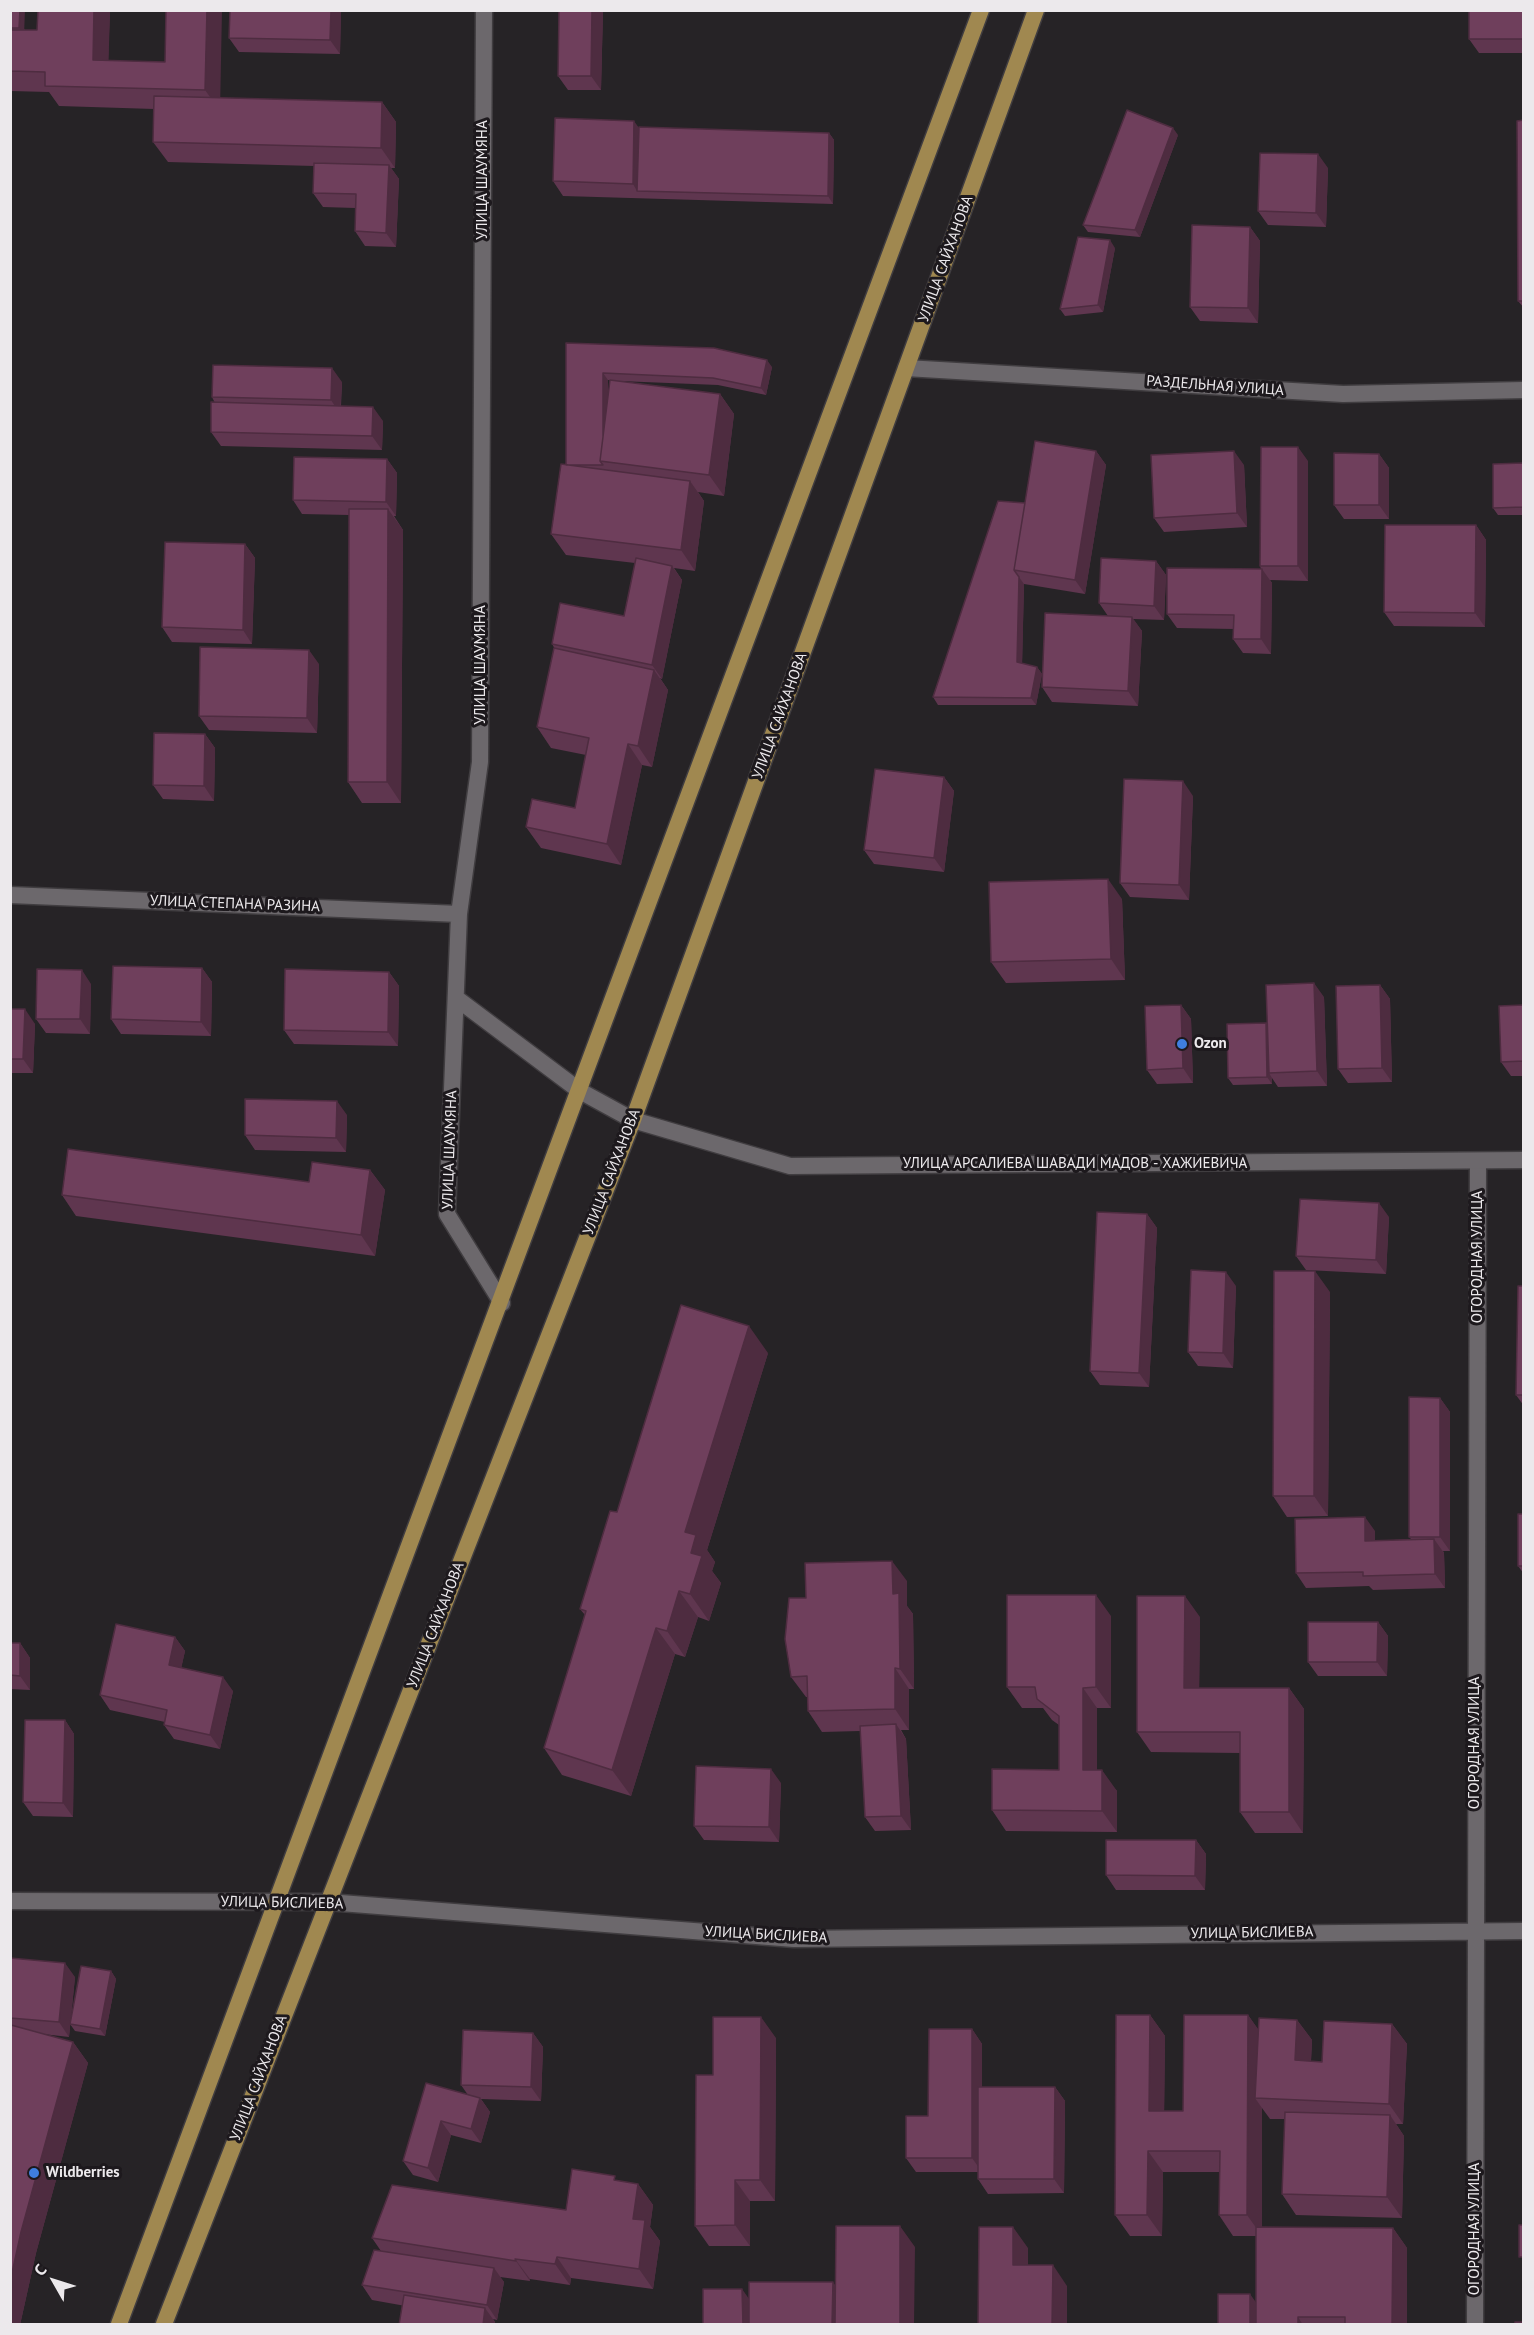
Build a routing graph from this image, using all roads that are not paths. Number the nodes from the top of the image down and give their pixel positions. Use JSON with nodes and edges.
{"nodes":[{"id":1,"x":484,"y":10,"type":"edge"},
{"id":2,"x":981,"y":10,"type":"edge"},
{"id":3,"x":1036,"y":10,"type":"edge"},
{"id":4,"x":906,"y":368,"type":"junction"},
{"id":5,"x":1524,"y":390,"type":"edge"},
{"id":6,"x":10,"y":895,"type":"edge"},
{"id":7,"x":459,"y":914,"type":"junction"},
{"id":8,"x":456,"y":998,"type":"junction"},
{"id":9,"x":580,"y":1091,"type":"junction"},
{"id":10,"x":633,"y":1120,"type":"junction"},
{"id":11,"x":1524,"y":1160,"type":"edge"},
{"id":12,"x":1478,"y":1161,"type":"junction"},
{"id":13,"x":502,"y":1303,"type":"junction"},
{"id":14,"x":10,"y":1901,"type":"edge"},
{"id":15,"x":275,"y":1902,"type":"junction"},
{"id":16,"x":327,"y":1902,"type":"junction"},
{"id":17,"x":1474,"y":1931,"type":"junction"},
{"id":18,"x":1524,"y":1931,"type":"edge"},
{"id":19,"x":119,"y":2325,"type":"edge"},
{"id":20,"x":164,"y":2325,"type":"edge"},
{"id":21,"x":1475,"y":2325,"type":"edge"}],
"edges":[{"from":1,"to":7,"type":"street","name":"УЛИЦА ШАУМЯНА"},
{"from":2,"to":9,"type":"main road"},
{"from":3,"to":4,"type":"main road","name":"УЛИЦА САЙХАНОВА"},
{"from":4,"to":5,"type":"street","name":"РАЗДЕЛЬНАЯ УЛИЦА"},
{"from":4,"to":10,"type":"main road","name":"УЛИЦА САЙХАНОВА"},
{"from":6,"to":7,"type":"street","name":"УЛИЦА СТЕПАНА РАЗИНА"},
{"from":7,"to":8,"type":"street","name":"УЛИЦА ШАУМЯНА"},
{"from":8,"to":9,"type":"street","name":"УЛИЦА АРСАЛИЕВА ШАВАДИ МАДОВ - ХАЖИЕВИЧА"},
{"from":8,"to":13,"type":"street","name":"УЛИЦА ШАУМЯНА"},
{"from":9,"to":10,"type":"street","name":"УЛИЦА АРСАЛИЕВА ШАВАДИ МАДОВ - ХАЖИЕВИЧА"},
{"from":9,"to":13,"type":"main road"},
{"from":10,"to":12,"type":"street","name":"УЛИЦА АРСАЛИЕВА ШАВАДИ МАДОВ - ХАЖИЕВИЧА"},
{"from":10,"to":16,"type":"main road","name":"УЛИЦА САЙХАНОВА"},
{"from":11,"to":12,"type":"street","name":"УЛИЦА АРСАЛИЕВА ШАВАДИ МАДОВ - ХАЖИЕВИЧА"},
{"from":12,"to":17,"type":"street","name":"ОГОРОДНАЯ УЛИЦА"},
{"from":13,"to":15,"type":"main road"},
{"from":14,"to":15,"type":"street","name":"УЛИЦА БИСЛИЕВА"},
{"from":15,"to":16,"type":"street","name":"УЛИЦА БИСЛИЕВА"},
{"from":15,"to":19,"type":"main road"},
{"from":16,"to":17,"type":"street","name":"УЛИЦА БИСЛИЕВА"},
{"from":16,"to":20,"type":"main road","name":"УЛИЦА САЙХАНОВА"},
{"from":17,"to":18,"type":"street","name":"УЛИЦА БИСЛИЕВА"},
{"from":17,"to":21,"type":"street","name":"ОГОРОДНАЯ УЛИЦА"}]}
